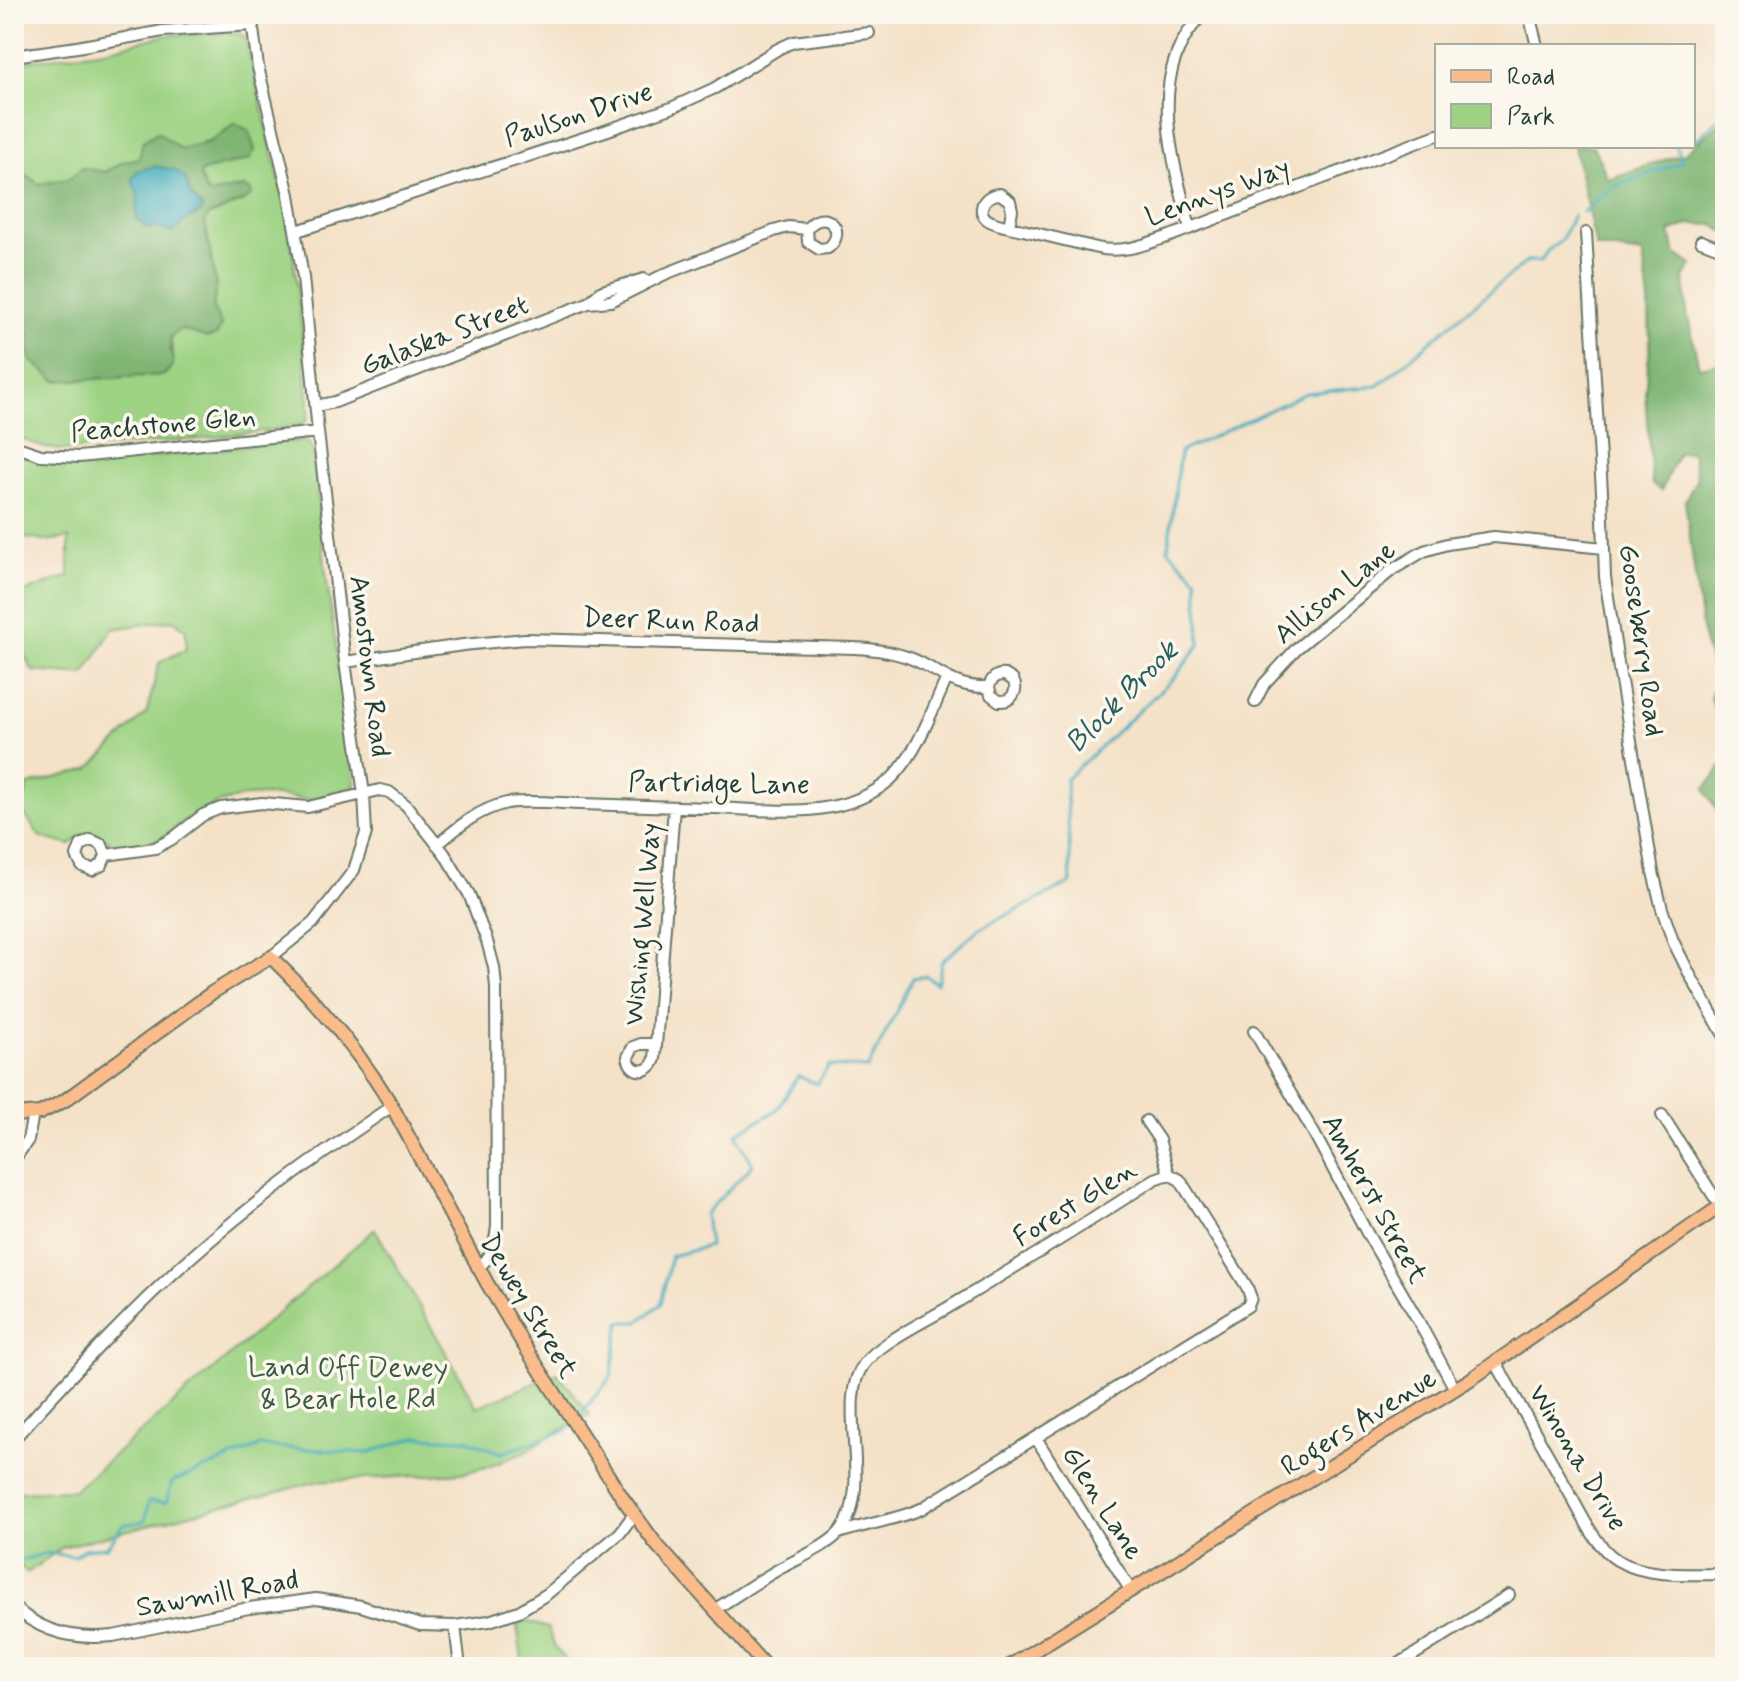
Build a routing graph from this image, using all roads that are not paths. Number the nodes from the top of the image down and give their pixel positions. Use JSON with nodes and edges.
{"nodes":[{"id":1,"x":1203,"y":14,"type":"edge"},
{"id":2,"x":1529,"y":14,"type":"edge"},
{"id":3,"x":251,"y":20,"type":"edge"},
{"id":4,"x":869,"y":33,"type":"dead end"},
{"id":5,"x":1536,"y":44,"type":"edge"},
{"id":6,"x":14,"y":56,"type":"edge"},
{"id":7,"x":1435,"y":136,"type":"edge"},
{"id":8,"x":1009,"y":227,"type":"dead end"},
{"id":9,"x":1190,"y":228,"type":"junction"},
{"id":10,"x":807,"y":229,"type":"dead end"},
{"id":11,"x":297,"y":231,"type":"junction"},
{"id":12,"x":1586,"y":233,"type":"dead end"},
{"id":13,"x":1701,"y":241,"type":"dead end"},
{"id":14,"x":1725,"y":250,"type":"edge"},
{"id":15,"x":316,"y":406,"type":"junction"},
{"id":16,"x":318,"y":432,"type":"junction"},
{"id":17,"x":14,"y":446,"type":"edge"},
{"id":18,"x":1604,"y":548,"type":"junction"},
{"id":19,"x":345,"y":662,"type":"junction"},
{"id":20,"x":947,"y":678,"type":"junction"},
{"id":21,"x":989,"y":687,"type":"dead end"},
{"id":22,"x":1255,"y":702,"type":"dead end"},
{"id":23,"x":364,"y":794,"type":"junction"},
{"id":24,"x":674,"y":807,"type":"junction"},
{"id":25,"x":437,"y":845,"type":"junction"},
{"id":26,"x":106,"y":855,"type":"dead end"},
{"id":27,"x":271,"y":957,"type":"junction"},
{"id":28,"x":1254,"y":1031,"type":"dead end"},
{"id":29,"x":1725,"y":1037,"type":"edge"},
{"id":30,"x":656,"y":1044,"type":"dead end"},
{"id":31,"x":392,"y":1106,"type":"junction"},
{"id":32,"x":33,"y":1114,"type":"junction"},
{"id":33,"x":14,"y":1115,"type":"edge"},
{"id":34,"x":1662,"y":1115,"type":"dead end"},
{"id":35,"x":1146,"y":1121,"type":"dead end"},
{"id":36,"x":14,"y":1160,"type":"edge"},
{"id":37,"x":1169,"y":1174,"type":"junction"},
{"id":38,"x":1723,"y":1204,"type":"edge"},
{"id":39,"x":477,"y":1267,"type":"junction"},
{"id":40,"x":1496,"y":1363,"type":"junction"},
{"id":41,"x":1455,"y":1389,"type":"junction"},
{"id":42,"x":1036,"y":1438,"type":"junction"},
{"id":43,"x":14,"y":1439,"type":"edge"},
{"id":44,"x":634,"y":1514,"type":"junction"},
{"id":45,"x":839,"y":1533,"type":"junction"},
{"id":46,"x":1725,"y":1574,"type":"edge"},
{"id":47,"x":1131,"y":1591,"type":"junction"},
{"id":48,"x":1509,"y":1595,"type":"dead end"},
{"id":49,"x":14,"y":1607,"type":"edge"},
{"id":50,"x":714,"y":1610,"type":"junction"},
{"id":51,"x":455,"y":1626,"type":"junction"},
{"id":52,"x":460,"y":1667,"type":"edge"},
{"id":53,"x":766,"y":1667,"type":"edge"},
{"id":54,"x":1008,"y":1667,"type":"edge"},
{"id":55,"x":1394,"y":1667,"type":"edge"}],
"edges":[{"from":1,"to":9,"type":"street"},
{"from":2,"to":5,"type":"street"},
{"from":3,"to":6,"type":"street"},
{"from":3,"to":11,"type":"street","name":"Amostown Road"},
{"from":4,"to":11,"type":"street","name":"Paulson Drive"},
{"from":7,"to":9,"type":"street","name":"Lennys Way"},
{"from":8,"to":9,"type":"street","name":"Lennys Way"},
{"from":10,"to":15,"type":"street","name":"Galaska Street"},
{"from":11,"to":15,"type":"street","name":"Amostown Road"},
{"from":12,"to":18,"type":"street","name":"Gooseberry Road"},
{"from":13,"to":14,"type":"street"},
{"from":15,"to":16,"type":"street","name":"Amostown Road"},
{"from":16,"to":17,"type":"street","name":"Peachstone Glen"},
{"from":16,"to":19,"type":"street","name":"Amostown Road"},
{"from":18,"to":22,"type":"street","name":"Allison Lane"},
{"from":18,"to":29,"type":"street","name":"Gooseberry Road"},
{"from":19,"to":20,"type":"street","name":"Deer Run Road"},
{"from":19,"to":23,"type":"street","name":"Amostown Road"},
{"from":20,"to":21,"type":"street","name":"Deer Run Road"},
{"from":20,"to":24,"type":"street","name":"Partridge Lane"},
{"from":23,"to":25,"type":"street"},
{"from":23,"to":26,"type":"street"},
{"from":23,"to":27,"type":"street","name":"Amostown Road"},
{"from":24,"to":25,"type":"street","name":"Partridge Lane"},
{"from":24,"to":30,"type":"street","name":"Wishing Well Way"},
{"from":25,"to":39,"type":"street"},
{"from":27,"to":31,"type":"main road","name":"Dewey Street"},
{"from":27,"to":32,"type":"main road","name":"Amostown Road"},
{"from":28,"to":41,"type":"street","name":"Amherst Street"},
{"from":31,"to":39,"type":"main road","name":"Dewey Street"},
{"from":31,"to":43,"type":"street"},
{"from":32,"to":33,"type":"main road"},
{"from":32,"to":36,"type":"street"},
{"from":34,"to":38,"type":"street"},
{"from":35,"to":37,"type":"street"},
{"from":37,"to":42,"type":"street","name":"Forest Glen"},
{"from":37,"to":45,"type":"street","name":"Forest Glen"},
{"from":38,"to":40,"type":"main road","name":"Rogers Avenue"},
{"from":39,"to":44,"type":"main road","name":"Dewey Street"},
{"from":40,"to":41,"type":"main road","name":"Rogers Avenue"},
{"from":40,"to":46,"type":"street","name":"Winona Drive"},
{"from":41,"to":47,"type":"main road","name":"Rogers Avenue"},
{"from":42,"to":45,"type":"street","name":"Forest Glen"},
{"from":42,"to":47,"type":"street","name":"Glen Lane"},
{"from":44,"to":50,"type":"main road","name":"Dewey Street"},
{"from":44,"to":51,"type":"street","name":"Sawmill Road"},
{"from":45,"to":50,"type":"street","name":"Forest Glen"},
{"from":47,"to":54,"type":"main road","name":"Rogers Avenue"},
{"from":48,"to":55,"type":"street"},
{"from":49,"to":51,"type":"street","name":"Sawmill Road"},
{"from":50,"to":53,"type":"main road","name":"Dewey Street"},
{"from":51,"to":52,"type":"street"}]}
